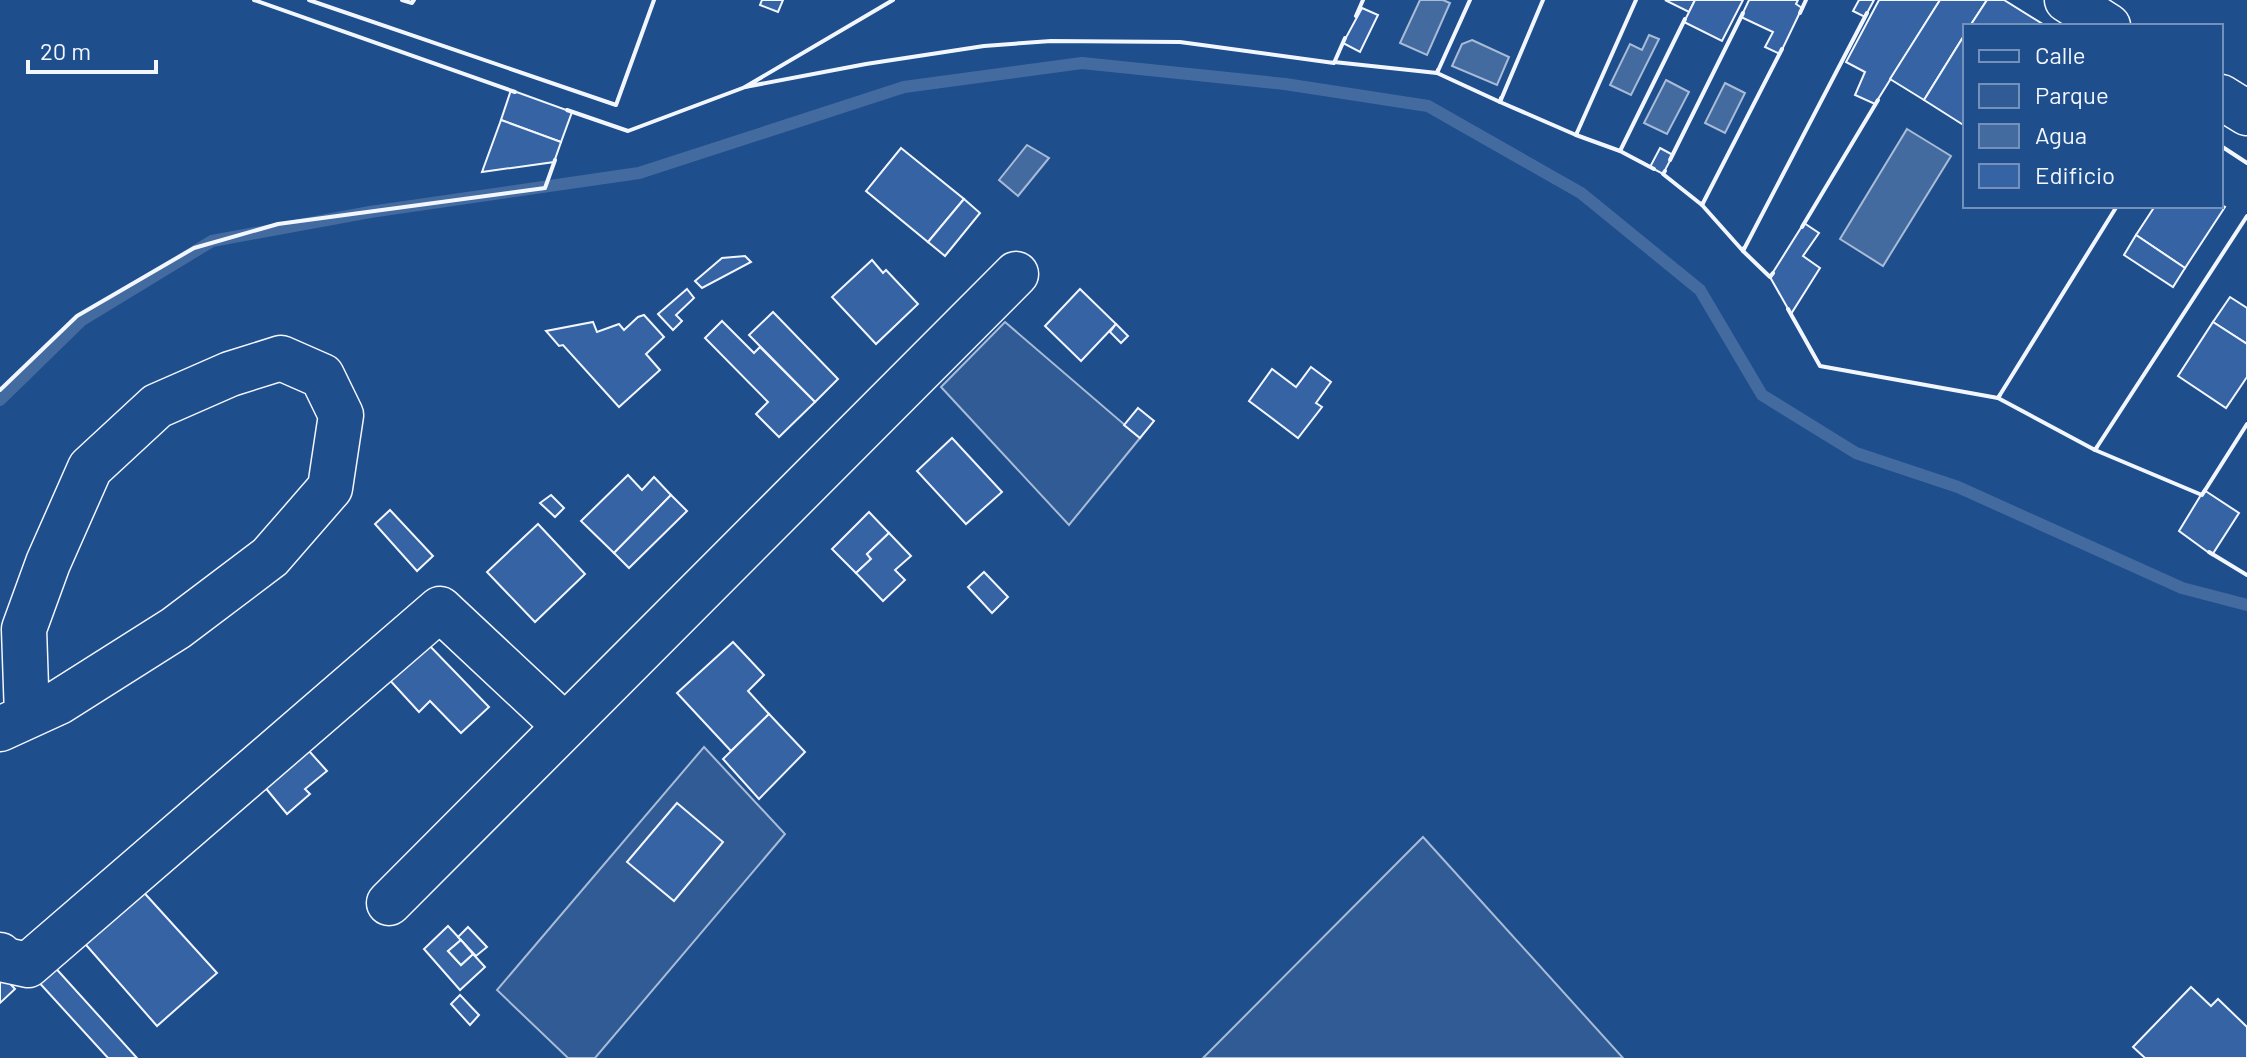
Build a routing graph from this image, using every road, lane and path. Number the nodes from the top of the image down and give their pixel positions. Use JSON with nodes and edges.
{"nodes":[{"id":1,"x":2067,"y":0,"type":"edge"},
{"id":2,"x":2105,"y":24,"type":"edge"},
{"id":3,"x":2223,"y":98,"type":"edge"},
{"id":4,"x":2247,"y":113,"type":"edge"},
{"id":5,"x":1016,"y":274,"type":"dead end"},
{"id":6,"x":14,"y":722,"type":"edge"},
{"id":7,"x":565,"y":726,"type":"junction"},
{"id":8,"x":389,"y":903,"type":"dead end"},
{"id":9,"x":0,"y":955,"type":"edge"}],
"edges":[{"from":1,"to":2,"type":"street"},
{"from":3,"to":4,"type":"street"},
{"from":5,"to":7,"type":"street"},
{"from":6,"to":6,"type":"street"},
{"from":7,"to":8,"type":"street"},
{"from":7,"to":9,"type":"street"}]}
